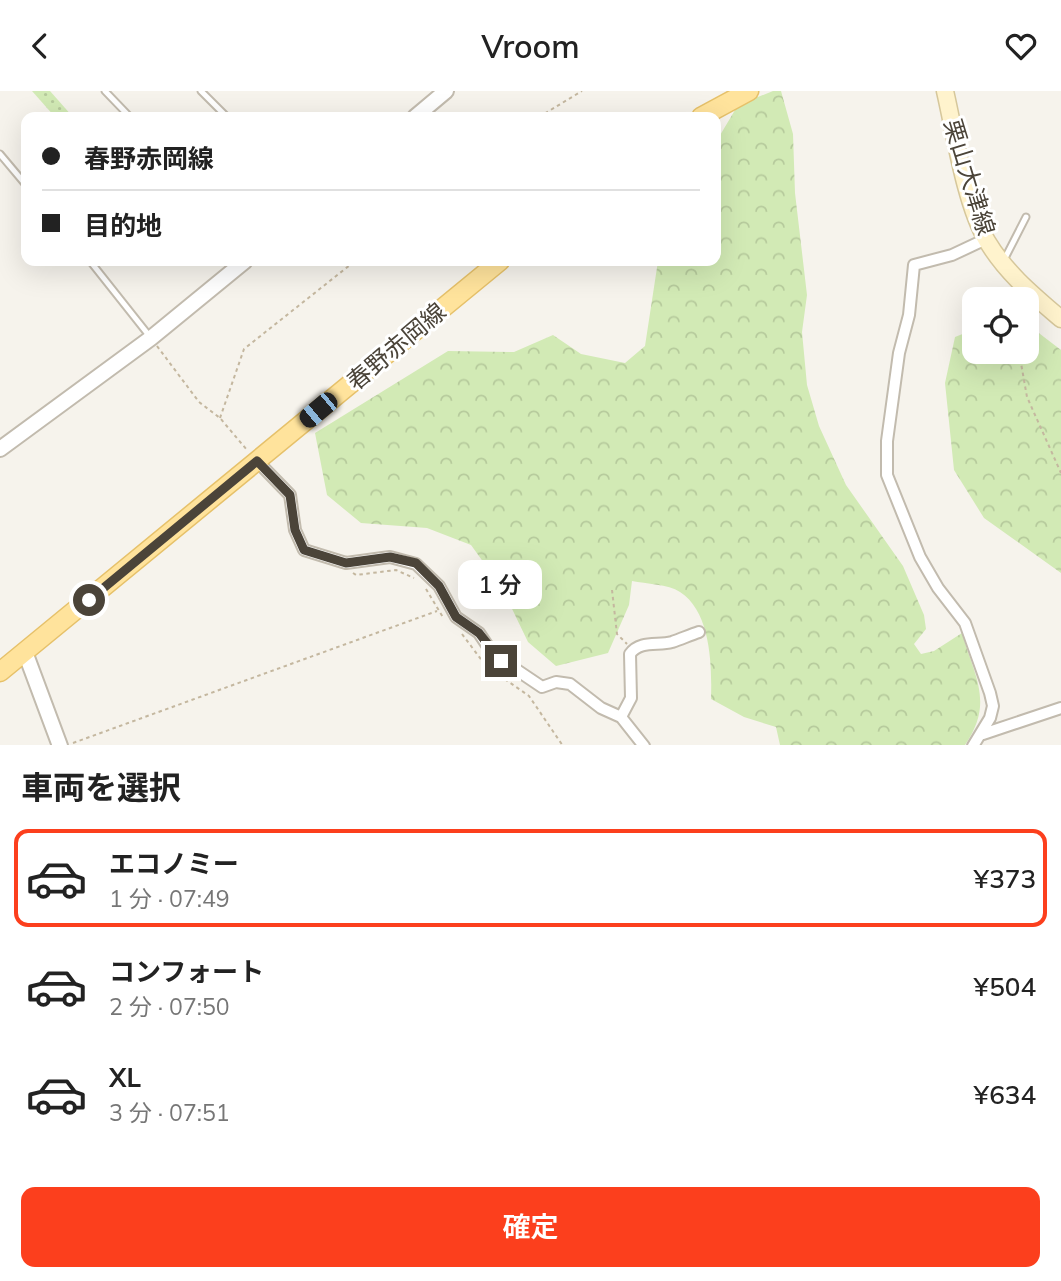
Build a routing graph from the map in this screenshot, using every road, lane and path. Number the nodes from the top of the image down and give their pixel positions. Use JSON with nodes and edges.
{"nodes":[{"id":1,"x":105,"y":91,"type":"edge"},
{"id":2,"x":201,"y":91,"type":"edge"},
{"id":3,"x":446,"y":91,"type":"edge"},
{"id":4,"x":582,"y":91,"type":"edge"},
{"id":5,"x":749,"y":91,"type":"edge"},
{"id":6,"x":945,"y":91,"type":"edge"},
{"id":7,"x":125,"y":112,"type":"edge"},
{"id":8,"x":222,"y":112,"type":"edge"},
{"id":9,"x":421,"y":112,"type":"edge"},
{"id":10,"x":547,"y":112,"type":"edge"},
{"id":11,"x":710,"y":112,"type":"edge"},
{"id":12,"x":0,"y":154,"type":"edge"},
{"id":13,"x":21,"y":179,"type":"edge"},
{"id":14,"x":1026,"y":217,"type":"dead end"},
{"id":15,"x":986,"y":239,"type":"junction"},
{"id":16,"x":1003,"y":263,"type":"junction"},
{"id":17,"x":94,"y":266,"type":"edge"},
{"id":18,"x":239,"y":266,"type":"edge"},
{"id":19,"x":349,"y":266,"type":"edge"},
{"id":20,"x":494,"y":266,"type":"edge"},
{"id":21,"x":1061,"y":319,"type":"edge"},
{"id":22,"x":151,"y":338,"type":"junction"},
{"id":23,"x":1021,"y":364,"type":"edge"},
{"id":24,"x":220,"y":418,"type":"junction"},
{"id":25,"x":0,"y":449,"type":"edge"},
{"id":26,"x":257,"y":461,"type":"junction"},
{"id":27,"x":1061,"y":473,"type":"edge"},
{"id":28,"x":346,"y":563,"type":"junction"},
{"id":29,"x":612,"y":590,"type":"dead end"},
{"id":30,"x":437,"y":611,"type":"junction"},
{"id":31,"x":449,"y":624,"type":"dead end"},
{"id":32,"x":458,"y":631,"type":"dead end"},
{"id":33,"x":699,"y":632,"type":"dead end"},
{"id":34,"x":633,"y":649,"type":"junction"},
{"id":35,"x":25,"y":652,"type":"junction"},
{"id":36,"x":0,"y":672,"type":"edge"},
{"id":37,"x":1061,"y":708,"type":"edge"},
{"id":38,"x":621,"y":717,"type":"junction"},
{"id":39,"x":983,"y":734,"type":"junction"},
{"id":40,"x":62,"y":745,"type":"edge"},
{"id":41,"x":563,"y":745,"type":"edge"},
{"id":42,"x":644,"y":745,"type":"edge"},
{"id":43,"x":974,"y":745,"type":"edge"}],
"edges":[{"from":1,"to":7,"type":"lane"},
{"from":2,"to":8,"type":"lane"},
{"from":3,"to":9,"type":"street"},
{"from":4,"to":10,"type":"path"},
{"from":5,"to":11,"type":"main road"},
{"from":6,"to":15,"type":"main road","name":"栗山大津線"},
{"from":12,"to":13,"type":"lane"},
{"from":14,"to":16,"type":"lane"},
{"from":15,"to":16,"type":"main road","name":"栗山大津線"},
{"from":15,"to":39,"type":"street"},
{"from":16,"to":21,"type":"main road","name":"栗山大津線"},
{"from":17,"to":22,"type":"lane"},
{"from":18,"to":22,"type":"street"},
{"from":19,"to":24,"type":"path"},
{"from":20,"to":26,"type":"main road","name":"春野赤岡線"},
{"from":22,"to":24,"type":"path"},
{"from":22,"to":25,"type":"street"},
{"from":23,"to":27,"type":"path"},
{"from":24,"to":26,"type":"path"},
{"from":26,"to":28,"type":"street"},
{"from":26,"to":35,"type":"main road","name":"春野赤岡線"},
{"from":28,"to":30,"type":"path"},
{"from":28,"to":38,"type":"street"},
{"from":29,"to":34,"type":"path"},
{"from":30,"to":31,"type":"path"},
{"from":30,"to":40,"type":"path"},
{"from":32,"to":41,"type":"path"},
{"from":33,"to":34,"type":"street"},
{"from":34,"to":38,"type":"street"},
{"from":35,"to":36,"type":"main road","name":"春野赤岡線"},
{"from":35,"to":40,"type":"street"},
{"from":37,"to":39,"type":"street"},
{"from":38,"to":42,"type":"street"},
{"from":39,"to":43,"type":"street"}]}
